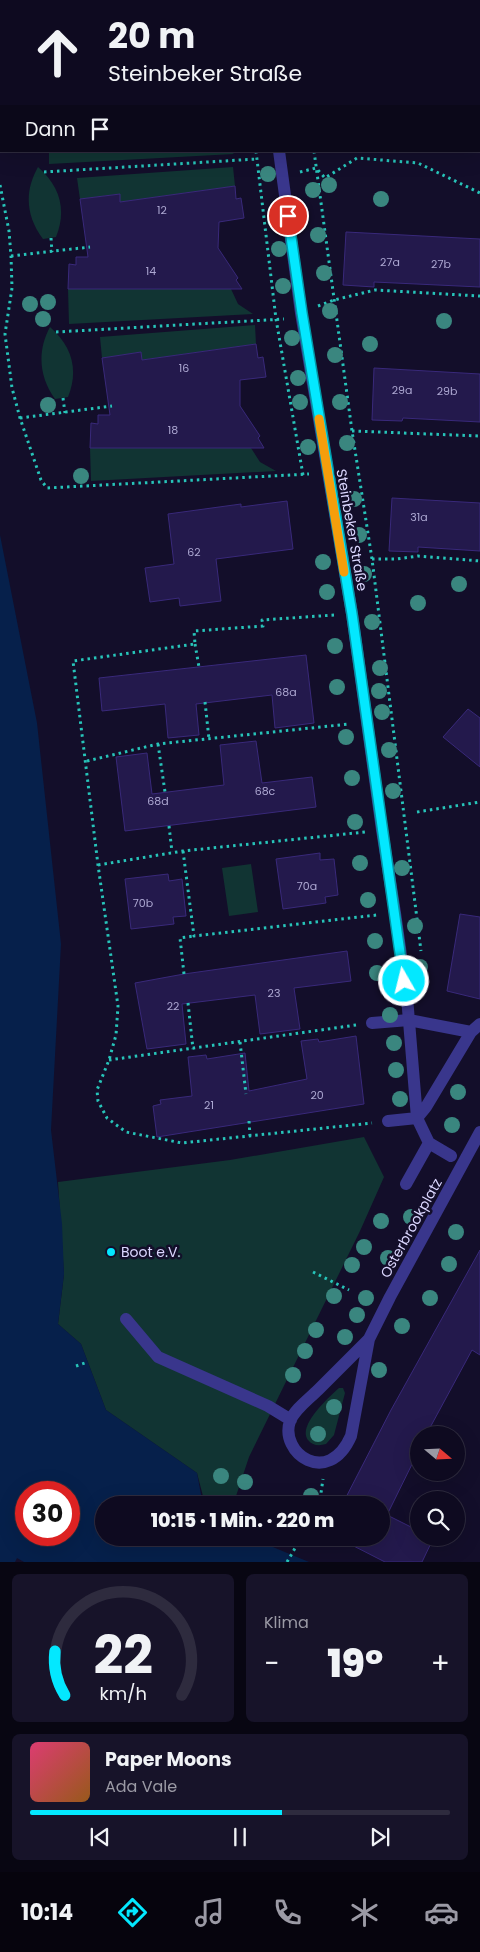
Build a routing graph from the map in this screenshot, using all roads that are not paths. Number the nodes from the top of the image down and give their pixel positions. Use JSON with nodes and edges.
{"nodes":[{"id":1,"x":280,"y":153,"type":"edge"},
{"id":2,"x":409,"y":1020,"type":"junction"},
{"id":3,"x":372,"y":1023,"type":"road end"},
{"id":4,"x":476,"y":1028,"type":"edge"},
{"id":5,"x":417,"y":1118,"type":"junction"},
{"id":6,"x":388,"y":1121,"type":"road end"},
{"id":7,"x":480,"y":1132,"type":"edge"},
{"id":8,"x":428,"y":1143,"type":"junction"},
{"id":9,"x":451,"y":1156,"type":"dead end"},
{"id":10,"x":406,"y":1184,"type":"dead end"},
{"id":11,"x":126,"y":1319,"type":"dead end"},
{"id":12,"x":370,"y":1339,"type":"junction"},
{"id":13,"x":290,"y":1420,"type":"junction"}],
"edges":[{"from":1,"to":2,"type":"street","name":"Steinbeker Straße"},
{"from":2,"to":3,"type":"street"},
{"from":2,"to":4,"type":"street"},
{"from":2,"to":5,"type":"street"},
{"from":4,"to":5,"type":"street"},
{"from":5,"to":6,"type":"street"},
{"from":5,"to":8,"type":"street"},
{"from":7,"to":12,"type":"street","name":"Osterbrookplatz"},
{"from":8,"to":9,"type":"street"},
{"from":8,"to":10,"type":"street"},
{"from":11,"to":13,"type":"street"},
{"from":12,"to":13,"type":"street","name":"Osterbrookplatz"},
{"from":12,"to":13,"type":"street","name":"Osterbrookplatz"}]}
